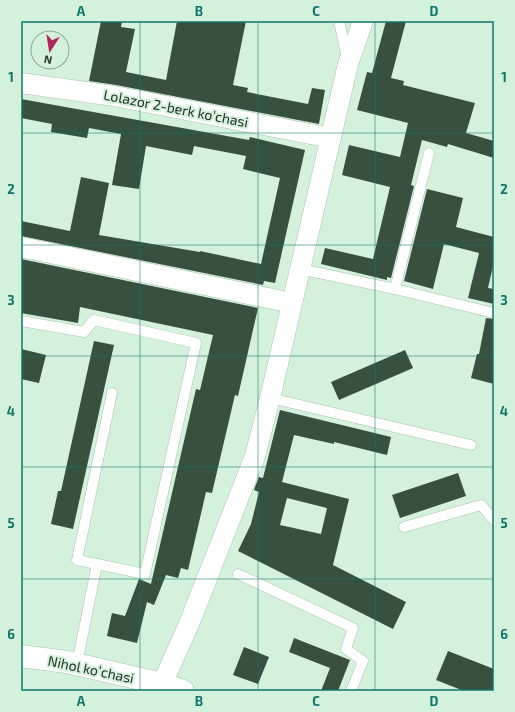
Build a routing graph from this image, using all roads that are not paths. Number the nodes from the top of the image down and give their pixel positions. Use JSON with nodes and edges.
{"nodes":[{"id":1,"x":339,"y":21,"type":"edge"},
{"id":2,"x":362,"y":21,"type":"edge"},
{"id":3,"x":348,"y":64,"type":"junction"},
{"id":4,"x":21,"y":83,"type":"edge"},
{"id":5,"x":331,"y":138,"type":"junction"},
{"id":6,"x":429,"y":153,"type":"dead end"},
{"id":7,"x":21,"y":247,"type":"edge"},
{"id":8,"x":300,"y":269,"type":"junction"},
{"id":9,"x":395,"y":289,"type":"junction"},
{"id":10,"x":292,"y":303,"type":"junction"},
{"id":11,"x":494,"y":313,"type":"edge"},
{"id":12,"x":21,"y":321,"type":"edge"},
{"id":13,"x":112,"y":393,"type":"dead end"},
{"id":14,"x":270,"y":398,"type":"junction"},
{"id":15,"x":471,"y":445,"type":"dead end"},
{"id":16,"x":494,"y":520,"type":"edge"},
{"id":17,"x":404,"y":527,"type":"dead end"},
{"id":18,"x":96,"y":564,"type":"junction"},
{"id":19,"x":238,"y":574,"type":"dead end"},
{"id":20,"x":21,"y":656,"type":"edge"},
{"id":21,"x":77,"y":664,"type":"junction"},
{"id":22,"x":162,"y":684,"type":"junction"},
{"id":23,"x":183,"y":691,"type":"edge"},
{"id":24,"x":351,"y":691,"type":"edge"}],
"edges":[{"from":1,"to":3,"type":"lane"},
{"from":2,"to":3,"type":"street"},
{"from":3,"to":5,"type":"street"},
{"from":4,"to":5,"type":"street","name":"Lolazor 2-berk koʼchasi"},
{"from":5,"to":8,"type":"street"},
{"from":6,"to":9,"type":"lane"},
{"from":7,"to":10,"type":"street"},
{"from":8,"to":9,"type":"lane"},
{"from":8,"to":10,"type":"street"},
{"from":9,"to":11,"type":"lane"},
{"from":10,"to":14,"type":"street"},
{"from":12,"to":18,"type":"lane"},
{"from":13,"to":18,"type":"lane"},
{"from":14,"to":15,"type":"lane"},
{"from":14,"to":22,"type":"street"},
{"from":16,"to":17,"type":"lane"},
{"from":18,"to":21,"type":"lane"},
{"from":19,"to":24,"type":"lane"},
{"from":20,"to":21,"type":"main road","name":"Nihol koʻchasi"},
{"from":21,"to":22,"type":"main road","name":"Nihol koʻchasi"},
{"from":22,"to":23,"type":"main road","name":"Nihol koʻchasi"}]}
